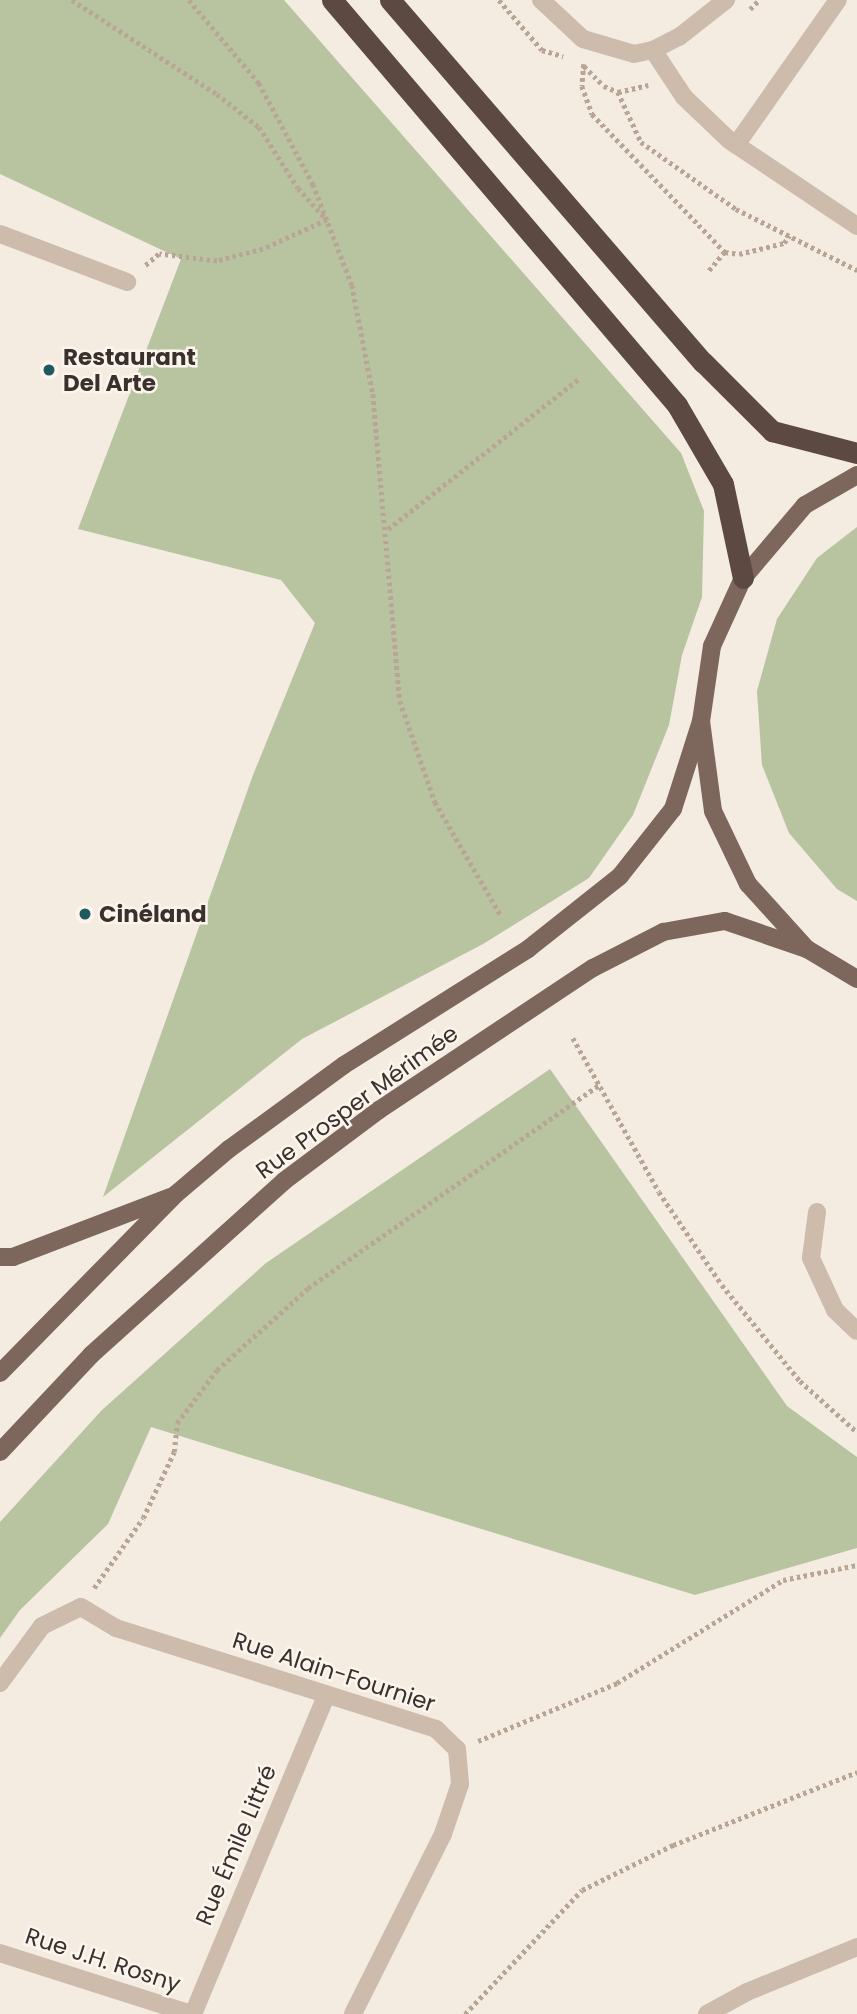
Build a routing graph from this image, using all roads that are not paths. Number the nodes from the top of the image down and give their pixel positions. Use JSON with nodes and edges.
{"nodes":[{"id":1,"x":332,"y":0,"type":"edge"},
{"id":2,"x":390,"y":0,"type":"edge"},
{"id":3,"x":541,"y":0,"type":"edge"},
{"id":4,"x":726,"y":0,"type":"edge"},
{"id":5,"x":838,"y":0,"type":"edge"},
{"id":6,"x":653,"y":50,"type":"junction"},
{"id":7,"x":736,"y":145,"type":"junction"},
{"id":8,"x":857,"y":226,"type":"edge"},
{"id":9,"x":0,"y":234,"type":"edge"},
{"id":10,"x":127,"y":282,"type":"road end"},
{"id":11,"x":857,"y":453,"type":"edge"},
{"id":12,"x":857,"y":475,"type":"edge"},
{"id":13,"x":743,"y":578,"type":"junction"},
{"id":14,"x":701,"y":721,"type":"junction"},
{"id":15,"x":807,"y":948,"type":"junction"},
{"id":16,"x":857,"y":979,"type":"edge"},
{"id":17,"x":176,"y":1194,"type":"junction"},
{"id":18,"x":817,"y":1212,"type":"dead end"},
{"id":19,"x":0,"y":1257,"type":"edge"},
{"id":20,"x":857,"y":1331,"type":"edge"},
{"id":21,"x":0,"y":1373,"type":"edge"},
{"id":22,"x":0,"y":1452,"type":"edge"},
{"id":23,"x":0,"y":1683,"type":"edge"},
{"id":24,"x":326,"y":1696,"type":"junction"},
{"id":25,"x":857,"y":1947,"type":"edge"},
{"id":26,"x":0,"y":1953,"type":"edge"},
{"id":27,"x":192,"y":2014,"type":"edge"},
{"id":28,"x":353,"y":2014,"type":"edge"},
{"id":29,"x":707,"y":2014,"type":"edge"}],
"edges":[{"from":1,"to":13,"type":"highway"},
{"from":2,"to":11,"type":"highway"},
{"from":3,"to":6,"type":"street"},
{"from":4,"to":6,"type":"street"},
{"from":5,"to":7,"type":"street"},
{"from":6,"to":7,"type":"street"},
{"from":7,"to":8,"type":"street"},
{"from":9,"to":10,"type":"street"},
{"from":12,"to":13,"type":"main road"},
{"from":13,"to":14,"type":"main road"},
{"from":14,"to":15,"type":"main road"},
{"from":14,"to":17,"type":"main road","name":"Rue Prosper Mérimée"},
{"from":15,"to":16,"type":"main road"},
{"from":15,"to":22,"type":"main road","name":"Rue Prosper Mérimée"},
{"from":17,"to":19,"type":"main road"},
{"from":17,"to":21,"type":"main road","name":"Rue Prosper Mérimée"},
{"from":18,"to":20,"type":"street"},
{"from":23,"to":24,"type":"street","name":"Rue Alain-Fournier"},
{"from":24,"to":27,"type":"street","name":"Rue Émile Littré"},
{"from":24,"to":28,"type":"street","name":"Rue Alain-Fournier"},
{"from":25,"to":29,"type":"street"},
{"from":26,"to":27,"type":"street","name":"Rue J.H. Rosny"}]}
